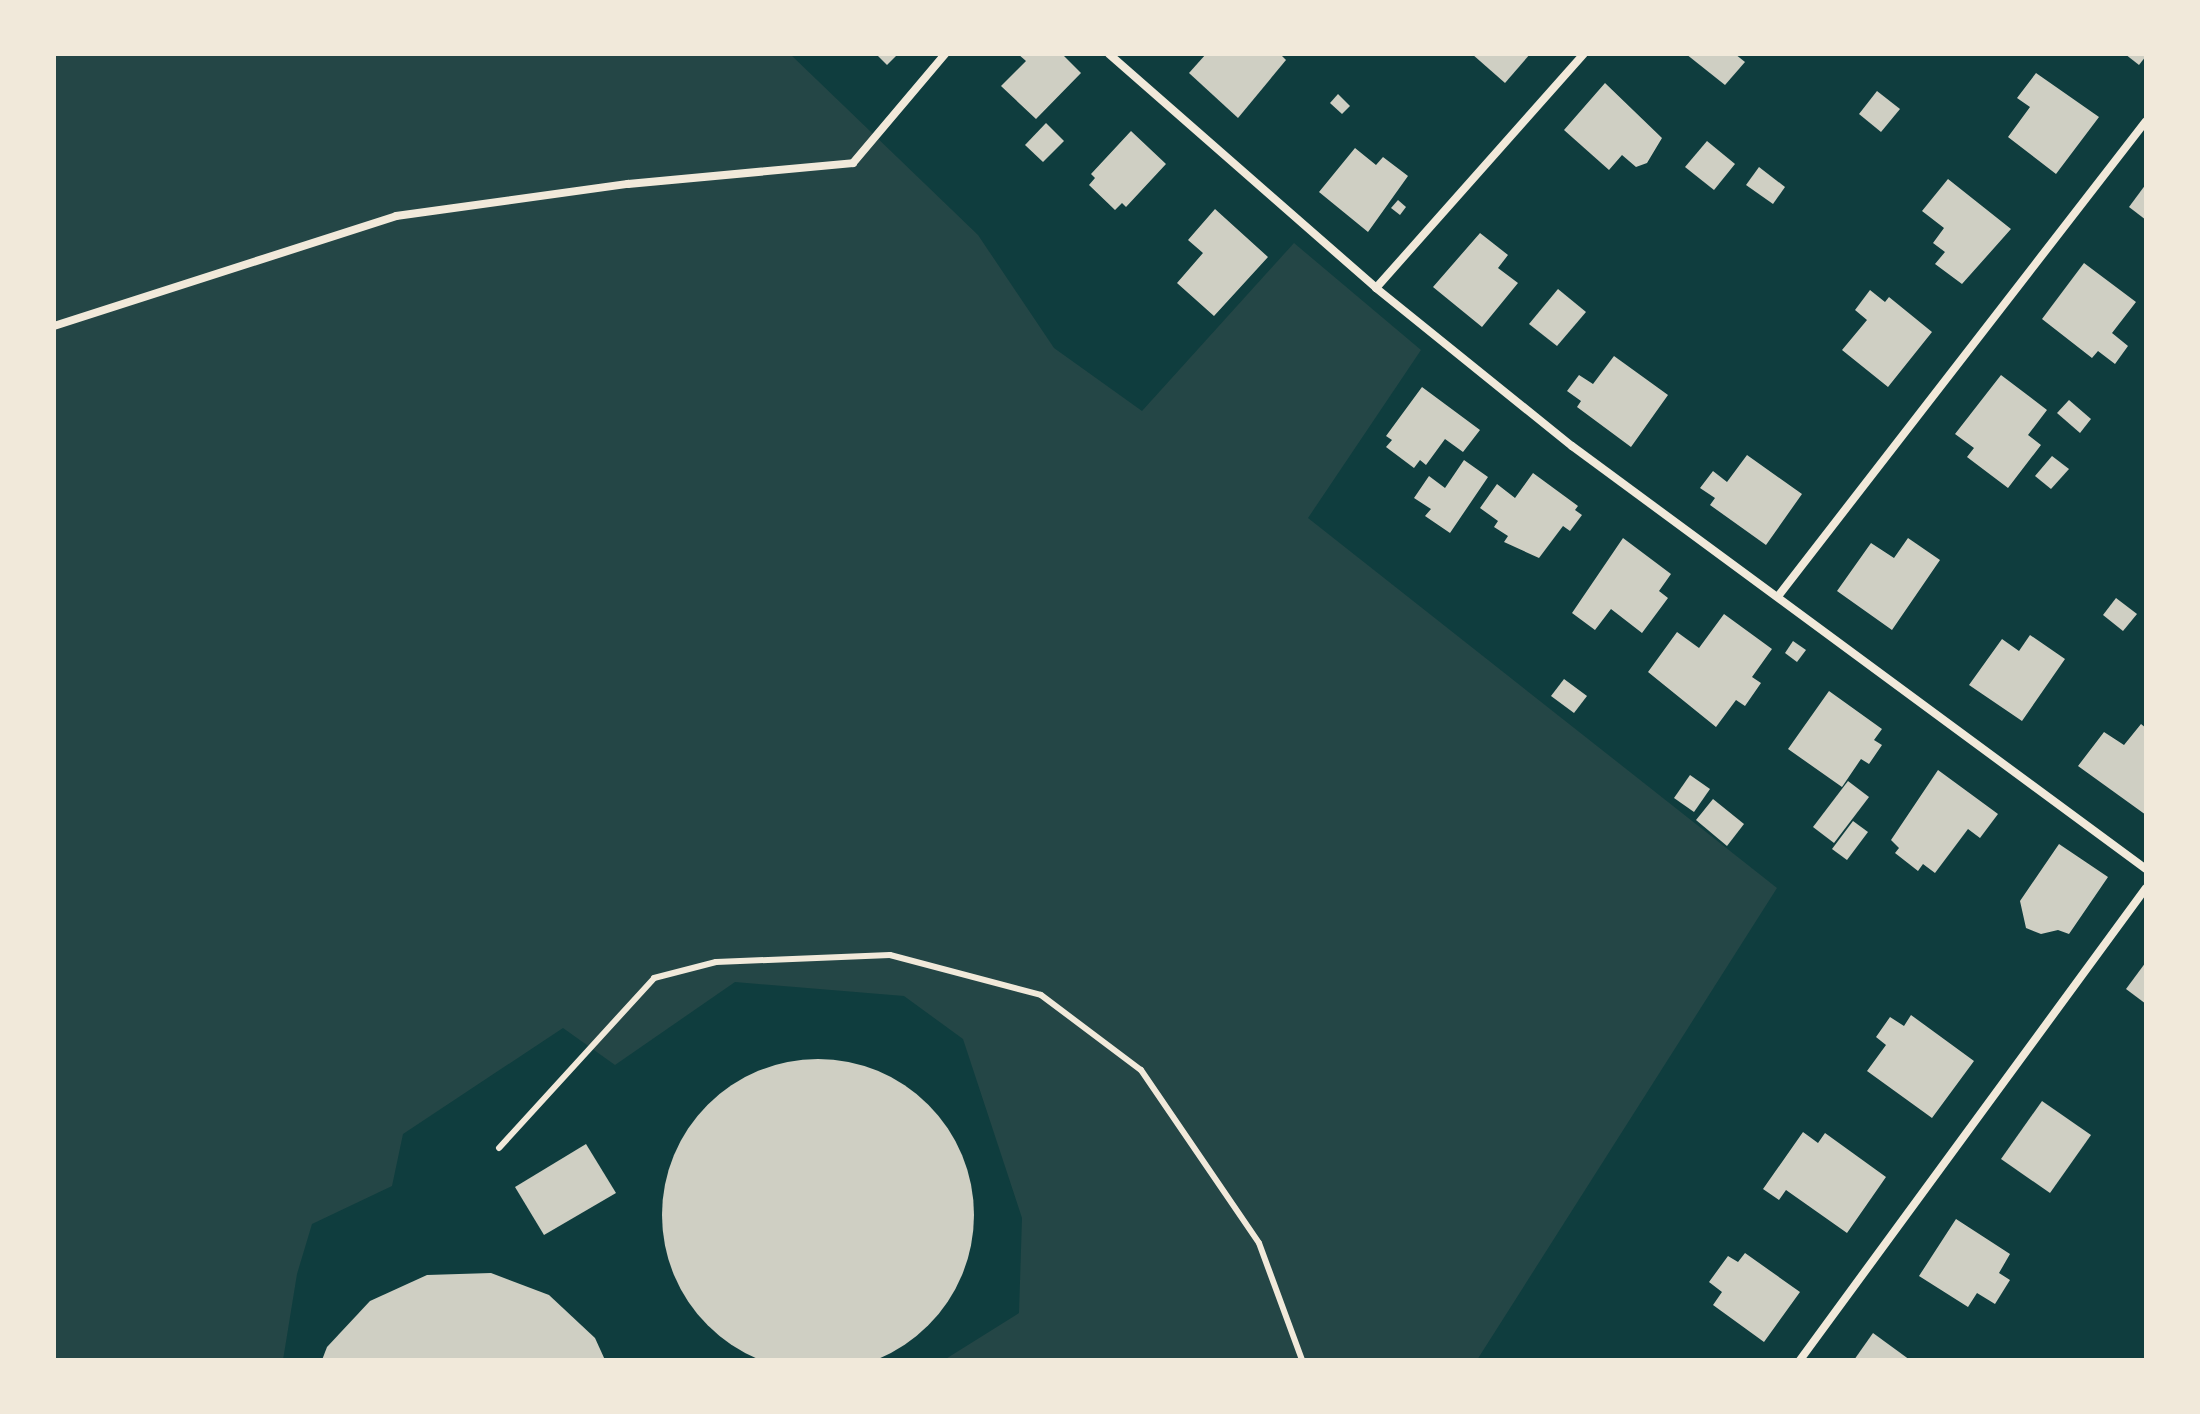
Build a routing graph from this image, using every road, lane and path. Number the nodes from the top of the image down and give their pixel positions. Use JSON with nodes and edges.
{"nodes":[{"id":1,"x":945,"y":54,"type":"edge"},
{"id":2,"x":1109,"y":54,"type":"edge"},
{"id":3,"x":1584,"y":54,"type":"edge"},
{"id":4,"x":2146,"y":121,"type":"edge"},
{"id":5,"x":1376,"y":288,"type":"junction"},
{"id":6,"x":54,"y":326,"type":"edge"},
{"id":7,"x":1779,"y":595,"type":"junction"},
{"id":8,"x":2146,"y":869,"type":"edge"},
{"id":9,"x":2146,"y":888,"type":"edge"},
{"id":10,"x":499,"y":1148,"type":"dead end"},
{"id":11,"x":1302,"y":1360,"type":"edge"},
{"id":12,"x":1800,"y":1360,"type":"edge"}],
"edges":[{"from":1,"to":6,"type":"street"},
{"from":2,"to":5,"type":"street"},
{"from":3,"to":5,"type":"street"},
{"from":4,"to":7,"type":"street"},
{"from":5,"to":7,"type":"street"},
{"from":7,"to":8,"type":"street"},
{"from":9,"to":12,"type":"street"},
{"from":10,"to":11,"type":"lane"}]}
